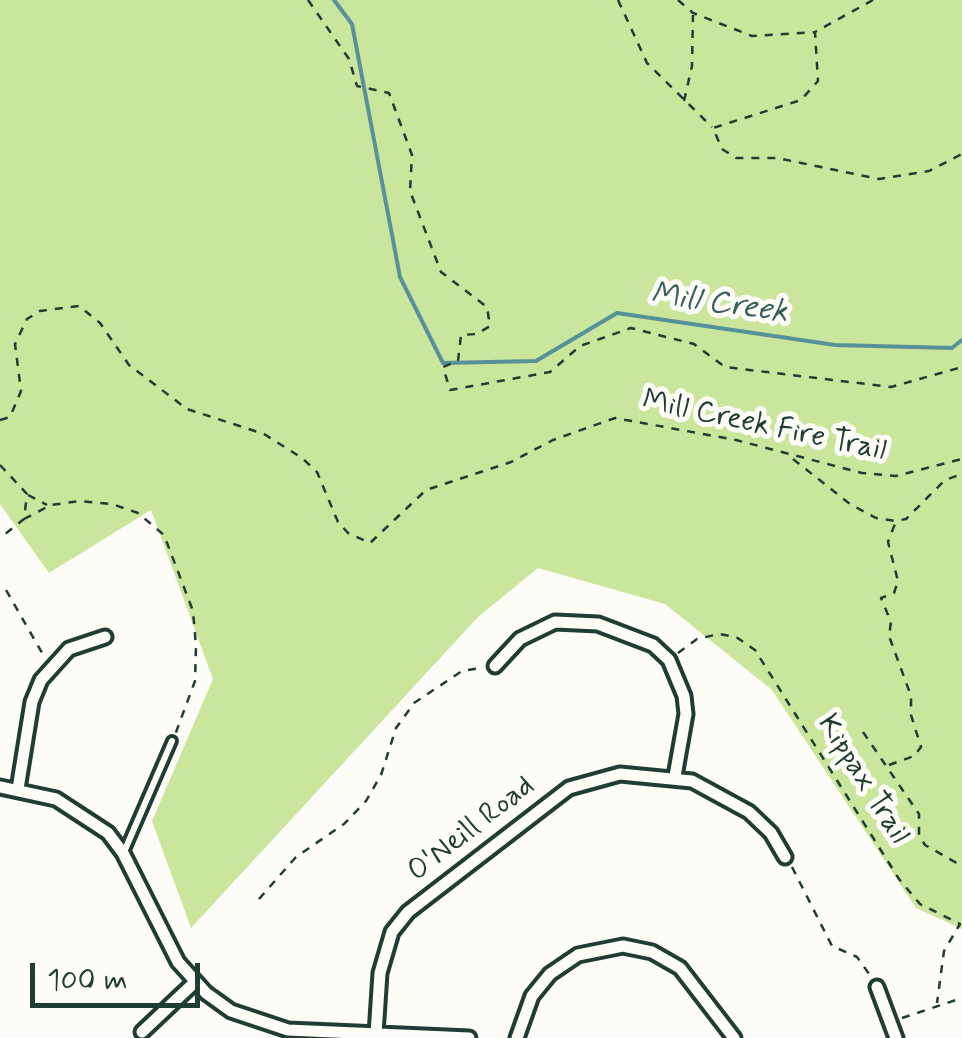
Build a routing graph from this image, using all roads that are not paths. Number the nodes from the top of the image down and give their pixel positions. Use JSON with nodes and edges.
{"nodes":[{"id":1,"x":104,"y":637,"type":"dead end"},
{"id":2,"x":495,"y":666,"type":"road end"},
{"id":3,"x":172,"y":741,"type":"road end"},
{"id":4,"x":675,"y":776,"type":"junction"},
{"id":5,"x":0,"y":788,"type":"edge"},
{"id":6,"x":18,"y":789,"type":"junction"},
{"id":7,"x":123,"y":853,"type":"junction"},
{"id":8,"x":786,"y":858,"type":"road end"},
{"id":9,"x":195,"y":982,"type":"junction"},
{"id":10,"x":877,"y":986,"type":"road end"},
{"id":11,"x":142,"y":1032,"type":"dead end"},
{"id":12,"x":300,"y":1034,"type":"edge"},
{"id":13,"x":376,"y":1034,"type":"junction"},
{"id":14,"x":449,"y":1038,"type":"edge"},
{"id":15,"x":469,"y":1038,"type":"edge"},
{"id":16,"x":518,"y":1038,"type":"edge"},
{"id":17,"x":734,"y":1038,"type":"edge"},
{"id":18,"x":896,"y":1038,"type":"edge"}],
"edges":[{"from":1,"to":6,"type":"street"},
{"from":2,"to":4,"type":"street"},
{"from":3,"to":7,"type":"lane"},
{"from":4,"to":8,"type":"street","name":"O'Neill Road"},
{"from":4,"to":13,"type":"street","name":"O'Neill Road"},
{"from":5,"to":6,"type":"street"},
{"from":6,"to":7,"type":"street"},
{"from":7,"to":9,"type":"street"},
{"from":9,"to":11,"type":"street"},
{"from":9,"to":12,"type":"street"},
{"from":10,"to":18,"type":"street"},
{"from":12,"to":13,"type":"street"},
{"from":13,"to":14,"type":"street"},
{"from":14,"to":15,"type":"street"},
{"from":16,"to":17,"type":"street"}]}
